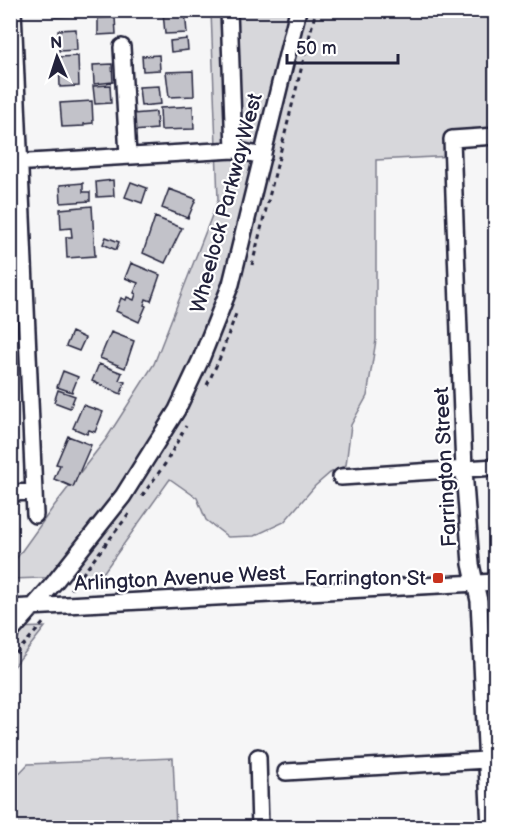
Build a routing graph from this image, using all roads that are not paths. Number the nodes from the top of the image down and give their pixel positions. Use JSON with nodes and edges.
{"nodes":[{"id":1,"x":13,"y":10,"type":"edge"},
{"id":2,"x":229,"y":10,"type":"edge"},
{"id":3,"x":298,"y":10,"type":"edge"},
{"id":4,"x":122,"y":47,"type":"dead end"},
{"id":5,"x":495,"y":136,"type":"edge"},
{"id":6,"x":234,"y":150,"type":"junction"},
{"id":7,"x":128,"y":156,"type":"junction"},
{"id":8,"x":263,"y":156,"type":"junction"},
{"id":9,"x":15,"y":163,"type":"edge"},
{"id":10,"x":495,"y":467,"type":"edge"},
{"id":11,"x":464,"y":470,"type":"junction"},
{"id":12,"x":341,"y":477,"type":"dead end"},
{"id":13,"x":34,"y":492,"type":"junction"},
{"id":14,"x":10,"y":493,"type":"edge"},
{"id":15,"x":35,"y":515,"type":"dead end"},
{"id":16,"x":495,"y":582,"type":"edge"},
{"id":17,"x":474,"y":583,"type":"junction"},
{"id":18,"x":33,"y":607,"type":"junction"},
{"id":19,"x":10,"y":608,"type":"edge"},
{"id":20,"x":10,"y":633,"type":"edge"},
{"id":21,"x":258,"y":757,"type":"dead end"},
{"id":22,"x":486,"y":760,"type":"junction"},
{"id":23,"x":286,"y":772,"type":"dead end"},
{"id":24,"x":260,"y":828,"type":"edge"},
{"id":25,"x":490,"y":828,"type":"edge"}],
"edges":[{"from":1,"to":9,"type":"street"},
{"from":2,"to":6,"type":"street"},
{"from":3,"to":8,"type":"street","name":"Wheelock Parkway West"},
{"from":4,"to":7,"type":"street"},
{"from":5,"to":11,"type":"street","name":"Farrington Street"},
{"from":6,"to":7,"type":"street"},
{"from":6,"to":8,"type":"street"},
{"from":7,"to":9,"type":"street"},
{"from":8,"to":18,"type":"street","name":"Wheelock Parkway West"},
{"from":9,"to":13,"type":"street"},
{"from":10,"to":11,"type":"street"},
{"from":11,"to":12,"type":"street"},
{"from":11,"to":17,"type":"street","name":"Farrington Street"},
{"from":13,"to":14,"type":"street"},
{"from":13,"to":15,"type":"street"},
{"from":16,"to":17,"type":"street","name":"Arlington Avenue West"},
{"from":17,"to":18,"type":"street","name":"Arlington Avenue West"},
{"from":17,"to":22,"type":"street","name":"Farrington Street"},
{"from":18,"to":19,"type":"street","name":"Arlington Avenue West"},
{"from":18,"to":20,"type":"street","name":"Wheelock Parkway West"},
{"from":21,"to":24,"type":"street"},
{"from":22,"to":23,"type":"street"},
{"from":22,"to":25,"type":"street","name":"Farrington Street"}]}
